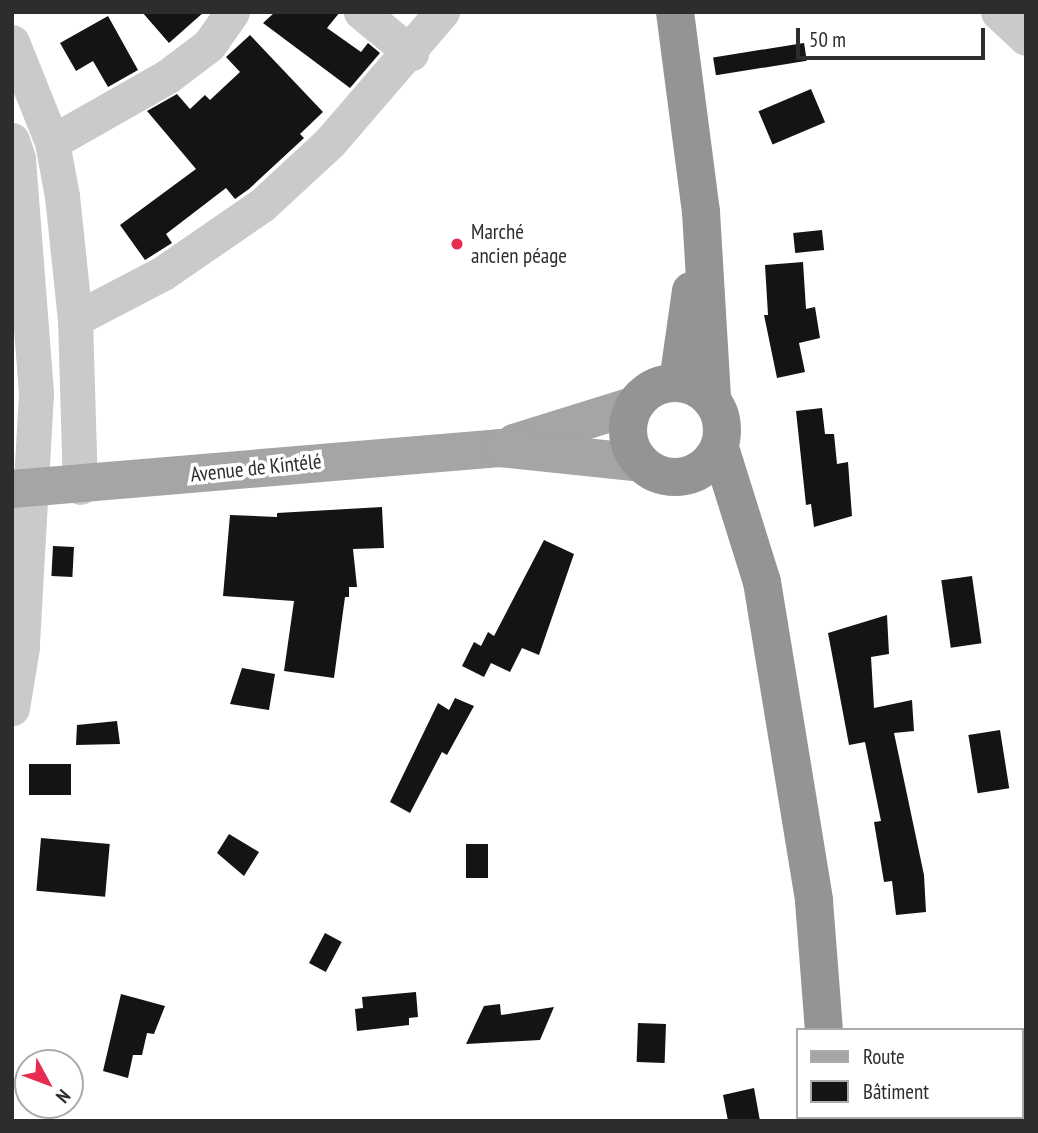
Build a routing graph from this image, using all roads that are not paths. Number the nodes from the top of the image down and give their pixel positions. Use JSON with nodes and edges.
{"nodes":[{"id":1,"x":232,"y":12,"type":"edge"},
{"id":2,"x":361,"y":12,"type":"edge"},
{"id":3,"x":442,"y":12,"type":"edge"},
{"id":4,"x":675,"y":12,"type":"edge"},
{"id":5,"x":998,"y":12,"type":"edge"},
{"id":6,"x":1026,"y":38,"type":"edge"},
{"id":7,"x":12,"y":42,"type":"edge"},
{"id":8,"x":411,"y":52,"type":"junction"},
{"id":9,"x":52,"y":142,"type":"junction"},
{"id":10,"x":14,"y":153,"type":"edge"},
{"id":11,"x":20,"y":278,"type":"edge"},
{"id":12,"x":75,"y":319,"type":"junction"},
{"id":13,"x":695,"y":391,"type":"junction"},
{"id":14,"x":635,"y":405,"type":"junction"},
{"id":15,"x":499,"y":448,"type":"junction"},
{"id":16,"x":720,"y":448,"type":"junction"},
{"id":17,"x":641,"y":463,"type":"junction"},
{"id":18,"x":691,"y":475,"type":"junction"},
{"id":19,"x":80,"y":487,"type":"junction"},
{"id":20,"x":22,"y":489,"type":"edge"},
{"id":21,"x":755,"y":561,"type":"junction"},
{"id":22,"x":12,"y":708,"type":"edge"},
{"id":23,"x":824,"y":1028,"type":"edge"}],
"edges":[{"from":1,"to":9,"type":"street"},
{"from":2,"to":8,"type":"street"},
{"from":3,"to":8,"type":"street"},
{"from":4,"to":13,"type":"highway"},
{"from":5,"to":6,"type":"street"},
{"from":7,"to":9,"type":"street"},
{"from":8,"to":12,"type":"street"},
{"from":9,"to":12,"type":"street"},
{"from":10,"to":11,"type":"street"},
{"from":11,"to":20,"type":"street"},
{"from":12,"to":19,"type":"street"},
{"from":13,"to":14,"type":"highway"},
{"from":13,"to":16,"type":"highway"},
{"from":14,"to":15,"type":"main road","name":"Avenue de Kintélé"},
{"from":14,"to":17,"type":"highway"},
{"from":15,"to":17,"type":"main road","name":"Avenue de Kintélé"},
{"from":15,"to":19,"type":"main road","name":"Avenue de Kintélé"},
{"from":16,"to":18,"type":"highway"},
{"from":16,"to":21,"type":"highway"},
{"from":17,"to":18,"type":"highway"},
{"from":18,"to":21,"type":"highway"},
{"from":19,"to":20,"type":"main road","name":"Avenue de Kintélé"},
{"from":20,"to":22,"type":"street"},
{"from":21,"to":23,"type":"highway"}]}
